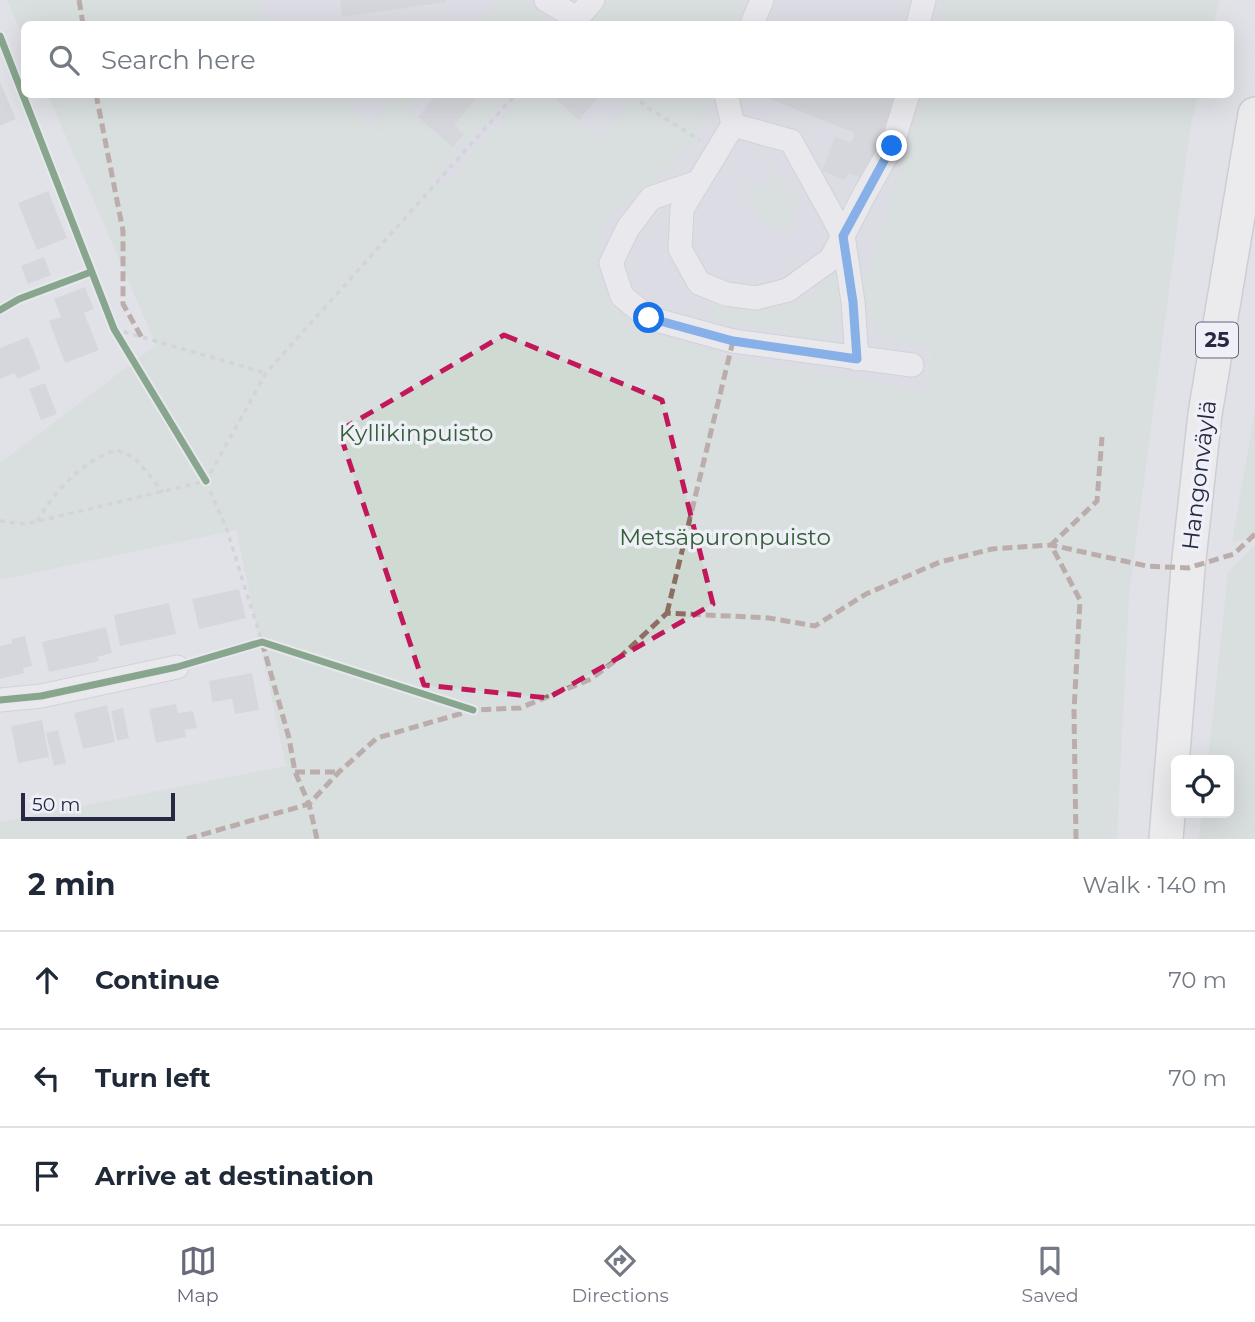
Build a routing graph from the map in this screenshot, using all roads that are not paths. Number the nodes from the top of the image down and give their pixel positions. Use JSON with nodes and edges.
{"nodes":[{"id":1,"x":546,"y":0,"type":"edge"},
{"id":2,"x":593,"y":0,"type":"edge"},
{"id":3,"x":762,"y":0,"type":"edge"},
{"id":4,"x":924,"y":0,"type":"edge"},
{"id":5,"x":753,"y":21,"type":"edge"},
{"id":6,"x":919,"y":21,"type":"edge"},
{"id":7,"x":727,"y":98,"type":"edge"},
{"id":8,"x":907,"y":98,"type":"edge"},
{"id":9,"x":1255,"y":114,"type":"edge"},
{"id":10,"x":733,"y":125,"type":"junction"},
{"id":11,"x":698,"y":182,"type":"junction"},
{"id":12,"x":843,"y":236,"type":"junction"},
{"id":13,"x":857,"y":359,"type":"junction"},
{"id":14,"x":912,"y":365,"type":"dead end"},
{"id":15,"x":177,"y":667,"type":"dead end"},
{"id":16,"x":0,"y":700,"type":"edge"},
{"id":17,"x":1166,"y":839,"type":"edge"}],
"edges":[{"from":1,"to":2,"type":"street"},
{"from":3,"to":5,"type":"street"},
{"from":4,"to":6,"type":"street"},
{"from":7,"to":10,"type":"street"},
{"from":8,"to":12,"type":"street"},
{"from":9,"to":17,"type":"highway","name":"Hangonväylä","number":"25"},
{"from":10,"to":11,"type":"street"},
{"from":10,"to":12,"type":"street"},
{"from":11,"to":12,"type":"street"},
{"from":11,"to":13,"type":"street"},
{"from":12,"to":13,"type":"street"},
{"from":13,"to":14,"type":"street"},
{"from":15,"to":16,"type":"street"}]}
